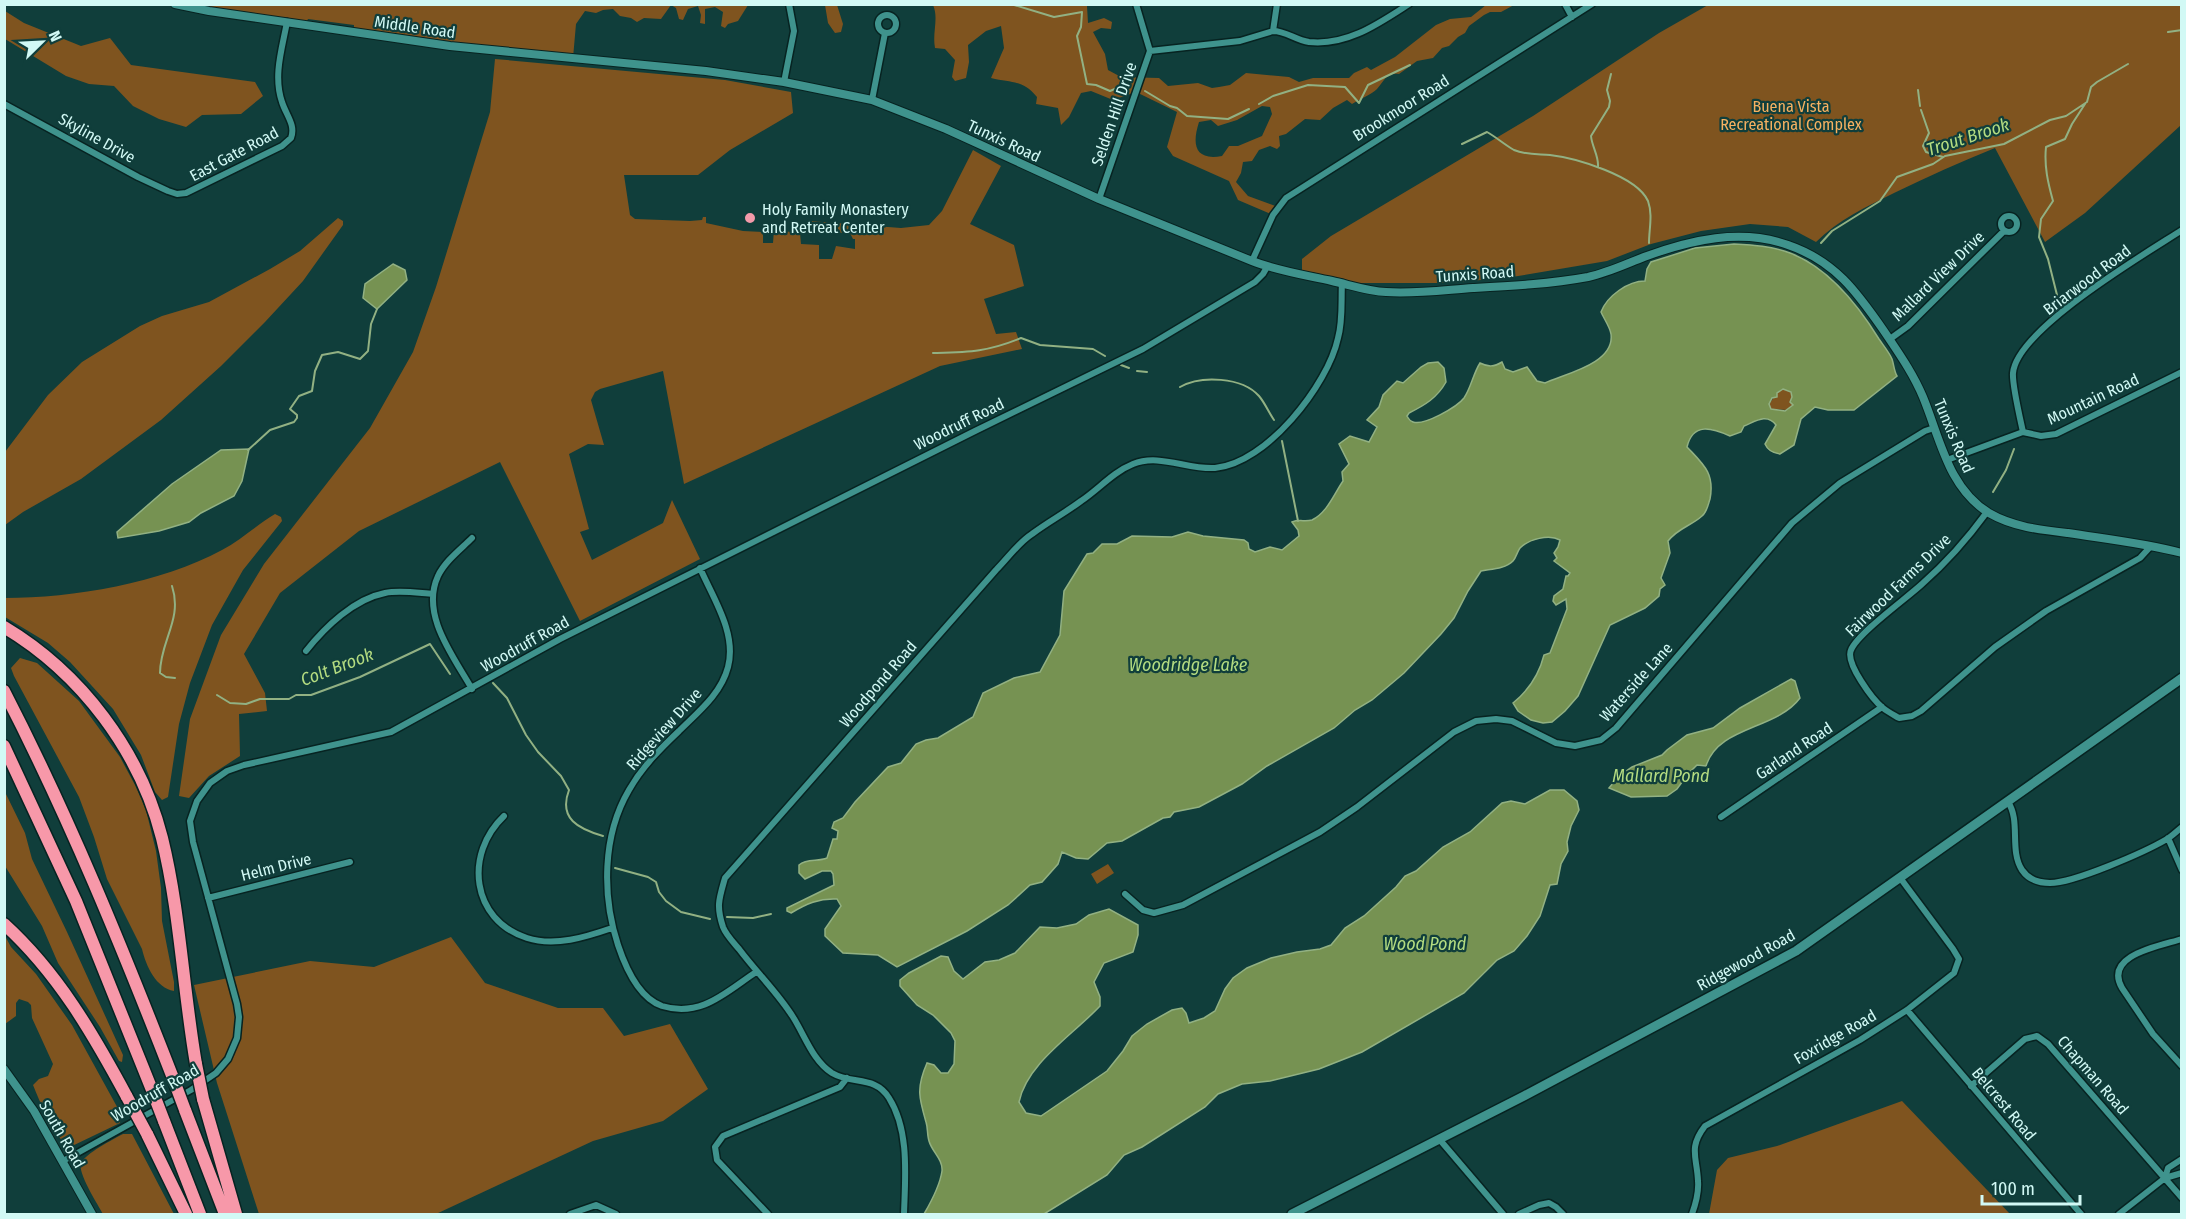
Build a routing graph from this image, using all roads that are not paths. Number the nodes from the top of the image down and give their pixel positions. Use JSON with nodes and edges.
{"nodes":[{"id":1,"x":175,"y":4,"type":"edge"},
{"id":2,"x":789,"y":4,"type":"edge"},
{"id":3,"x":1136,"y":4,"type":"edge"},
{"id":4,"x":1276,"y":4,"type":"edge"},
{"id":5,"x":1408,"y":4,"type":"edge"},
{"id":6,"x":1565,"y":4,"type":"edge"},
{"id":7,"x":1592,"y":4,"type":"edge"},
{"id":8,"x":1572,"y":17,"type":"junction"},
{"id":9,"x":287,"y":22,"type":"junction"},
{"id":10,"x":1273,"y":31,"type":"junction"},
{"id":11,"x":885,"y":33,"type":"dead end"},
{"id":12,"x":1150,"y":51,"type":"junction"},
{"id":13,"x":654,"y":66,"type":"joint"},
{"id":14,"x":784,"y":82,"type":"junction"},
{"id":15,"x":872,"y":100,"type":"junction"},
{"id":16,"x":4,"y":104,"type":"edge"},
{"id":17,"x":177,"y":194,"type":"joint"},
{"id":18,"x":1099,"y":199,"type":"junction"},
{"id":19,"x":2181,"y":230,"type":"edge"},
{"id":20,"x":2004,"y":231,"type":"dead end"},
{"id":21,"x":1252,"y":261,"type":"junction"},
{"id":22,"x":1267,"y":267,"type":"junction"},
{"id":23,"x":1342,"y":283,"type":"junction"},
{"id":24,"x":1890,"y":339,"type":"junction"},
{"id":25,"x":2181,"y":372,"type":"edge"},
{"id":26,"x":1934,"y":428,"type":"junction"},
{"id":27,"x":2023,"y":432,"type":"junction"},
{"id":28,"x":1947,"y":460,"type":"junction"},
{"id":29,"x":1987,"y":512,"type":"junction"},
{"id":30,"x":472,"y":538,"type":"dead end"},
{"id":31,"x":2151,"y":546,"type":"junction"},
{"id":32,"x":2181,"y":553,"type":"edge"},
{"id":33,"x":700,"y":568,"type":"junction"},
{"id":34,"x":433,"y":594,"type":"junction"},
{"id":35,"x":4,"y":627,"type":"edge"},
{"id":36,"x":306,"y":651,"type":"dead end"},
{"id":37,"x":2181,"y":678,"type":"edge"},
{"id":38,"x":472,"y":689,"type":"junction"},
{"id":39,"x":4,"y":691,"type":"edge"},
{"id":40,"x":1882,"y":707,"type":"junction"},
{"id":41,"x":4,"y":746,"type":"edge"},
{"id":42,"x":2008,"y":802,"type":"junction"},
{"id":43,"x":504,"y":816,"type":"dead end"},
{"id":44,"x":1721,"y":817,"type":"dead end"},
{"id":45,"x":2181,"y":827,"type":"edge"},
{"id":46,"x":2168,"y":838,"type":"junction"},
{"id":47,"x":350,"y":862,"type":"dead end"},
{"id":48,"x":2181,"y":870,"type":"edge"},
{"id":49,"x":1901,"y":879,"type":"junction"},
{"id":50,"x":1125,"y":894,"type":"dead end"},
{"id":51,"x":208,"y":898,"type":"junction"},
{"id":52,"x":4,"y":924,"type":"edge"},
{"id":53,"x":612,"y":928,"type":"junction"},
{"id":54,"x":2181,"y":939,"type":"edge"},
{"id":55,"x":756,"y":972,"type":"junction"},
{"id":56,"x":1906,"y":1010,"type":"junction"},
{"id":57,"x":2181,"y":1066,"type":"edge"},
{"id":58,"x":4,"y":1069,"type":"edge"},
{"id":59,"x":846,"y":1078,"type":"junction"},
{"id":60,"x":1971,"y":1086,"type":"junction"},
{"id":61,"x":1440,"y":1140,"type":"junction"},
{"id":62,"x":2181,"y":1160,"type":"edge"},
{"id":63,"x":63,"y":1161,"type":"junction"},
{"id":64,"x":2181,"y":1173,"type":"edge"},
{"id":65,"x":2165,"y":1178,"type":"junction"},
{"id":66,"x":2181,"y":1198,"type":"edge"},
{"id":67,"x":92,"y":1215,"type":"edge"},
{"id":68,"x":186,"y":1215,"type":"edge"},
{"id":69,"x":200,"y":1215,"type":"edge"},
{"id":70,"x":225,"y":1215,"type":"edge"},
{"id":71,"x":236,"y":1215,"type":"edge"},
{"id":72,"x":570,"y":1215,"type":"edge"},
{"id":73,"x":616,"y":1215,"type":"edge"},
{"id":74,"x":768,"y":1215,"type":"edge"},
{"id":75,"x":904,"y":1215,"type":"edge"},
{"id":76,"x":1292,"y":1215,"type":"edge"},
{"id":77,"x":1503,"y":1215,"type":"edge"},
{"id":78,"x":1519,"y":1215,"type":"edge"},
{"id":79,"x":1563,"y":1215,"type":"edge"},
{"id":80,"x":1692,"y":1215,"type":"edge"},
{"id":81,"x":2081,"y":1215,"type":"edge"},
{"id":82,"x":2119,"y":1215,"type":"edge"}],
"edges":[{"from":1,"to":9,"type":"street","name":"Middle Road"},
{"from":2,"to":14,"type":"street"},
{"from":3,"to":12,"type":"street","name":"Selden Hill Drive"},
{"from":4,"to":10,"type":"street"},
{"from":5,"to":10,"type":"street"},
{"from":6,"to":8,"type":"street"},
{"from":7,"to":8,"type":"street","name":"Brookmoor Road"},
{"from":8,"to":21,"type":"street","name":"Brookmoor Road"},
{"from":9,"to":13,"type":"street","name":"Middle Road"},
{"from":9,"to":17,"type":"street","name":"East Gate Road"},
{"from":10,"to":12,"type":"street"},
{"from":11,"to":15,"type":"street"},
{"from":12,"to":18,"type":"street","name":"Selden Hill Drive"},
{"from":13,"to":14,"type":"street","name":"Tunxis Road"},
{"from":14,"to":15,"type":"street","name":"Tunxis Road"},
{"from":15,"to":18,"type":"street","name":"Tunxis Road"},
{"from":16,"to":17,"type":"street","name":"Skyline Drive"},
{"from":18,"to":21,"type":"street","name":"Tunxis Road"},
{"from":19,"to":27,"type":"street","name":"Briarwood Road"},
{"from":20,"to":24,"type":"street","name":"Mallard View Drive"},
{"from":21,"to":22,"type":"street","name":"Tunxis Road"},
{"from":22,"to":23,"type":"street","name":"Tunxis Road"},
{"from":22,"to":33,"type":"street","name":"Woodruff Road"},
{"from":23,"to":24,"type":"street","name":"Tunxis Road"},
{"from":23,"to":55,"type":"street","name":"Woodpond Road"},
{"from":24,"to":26,"type":"street","name":"Tunxis Road"},
{"from":25,"to":27,"type":"street","name":"Mountain Road"},
{"from":26,"to":28,"type":"street","name":"Tunxis Road"},
{"from":26,"to":50,"type":"street","name":"Waterside Lane"},
{"from":27,"to":28,"type":"street","name":"Mountain Road"},
{"from":28,"to":29,"type":"street","name":"Tunxis Road"},
{"from":29,"to":31,"type":"street","name":"Tunxis Road"},
{"from":29,"to":40,"type":"street","name":"Fairwood Farms Drive"},
{"from":30,"to":34,"type":"street"},
{"from":31,"to":32,"type":"street","name":"Tunxis Road"},
{"from":31,"to":40,"type":"street"},
{"from":33,"to":38,"type":"street","name":"Woodruff Road"},
{"from":33,"to":53,"type":"street","name":"Ridgeview Drive"},
{"from":34,"to":36,"type":"street"},
{"from":34,"to":38,"type":"street"},
{"from":35,"to":71,"type":"highway","bridge":true},
{"from":37,"to":42,"type":"main road","name":"Ridgewood Road"},
{"from":38,"to":51,"type":"street","name":"Woodruff Road"},
{"from":39,"to":70,"type":"highway","bridge":true},
{"from":40,"to":44,"type":"street","name":"Garland Road"},
{"from":41,"to":69,"type":"highway","bridge":true},
{"from":42,"to":46,"type":"street"},
{"from":42,"to":49,"type":"main road","name":"Ridgewood Road"},
{"from":43,"to":53,"type":"street"},
{"from":45,"to":46,"type":"street"},
{"from":46,"to":48,"type":"street"},
{"from":47,"to":51,"type":"street","name":"Helm Drive"},
{"from":49,"to":56,"type":"street","name":"Foxridge Road"},
{"from":49,"to":61,"type":"main road","name":"Ridgewood Road"},
{"from":51,"to":63,"type":"street","name":"Woodruff Road"},
{"from":52,"to":68,"type":"highway","bridge":true},
{"from":53,"to":55,"type":"street","name":"Ridgeview Drive"},
{"from":54,"to":57,"type":"street"},
{"from":55,"to":59,"type":"street","name":"Woodpond Road"},
{"from":56,"to":60,"type":"street","name":"Belcrest Road"},
{"from":56,"to":80,"type":"street","name":"Foxridge Road"},
{"from":58,"to":63,"type":"street","name":"South Road"},
{"from":59,"to":74,"type":"street"},
{"from":59,"to":75,"type":"street","name":"Woodpond Road"},
{"from":60,"to":65,"type":"street","name":"Chapman Road"},
{"from":60,"to":81,"type":"street","name":"Belcrest Road"},
{"from":61,"to":76,"type":"main road","name":"Ridgewood Road"},
{"from":61,"to":77,"type":"street"},
{"from":62,"to":65,"type":"street"},
{"from":63,"to":67,"type":"street","name":"South Road"},
{"from":64,"to":65,"type":"street"},
{"from":65,"to":66,"type":"street","name":"Chapman Road"},
{"from":65,"to":82,"type":"street"},
{"from":72,"to":73,"type":"street"},
{"from":78,"to":79,"type":"street"}]}
